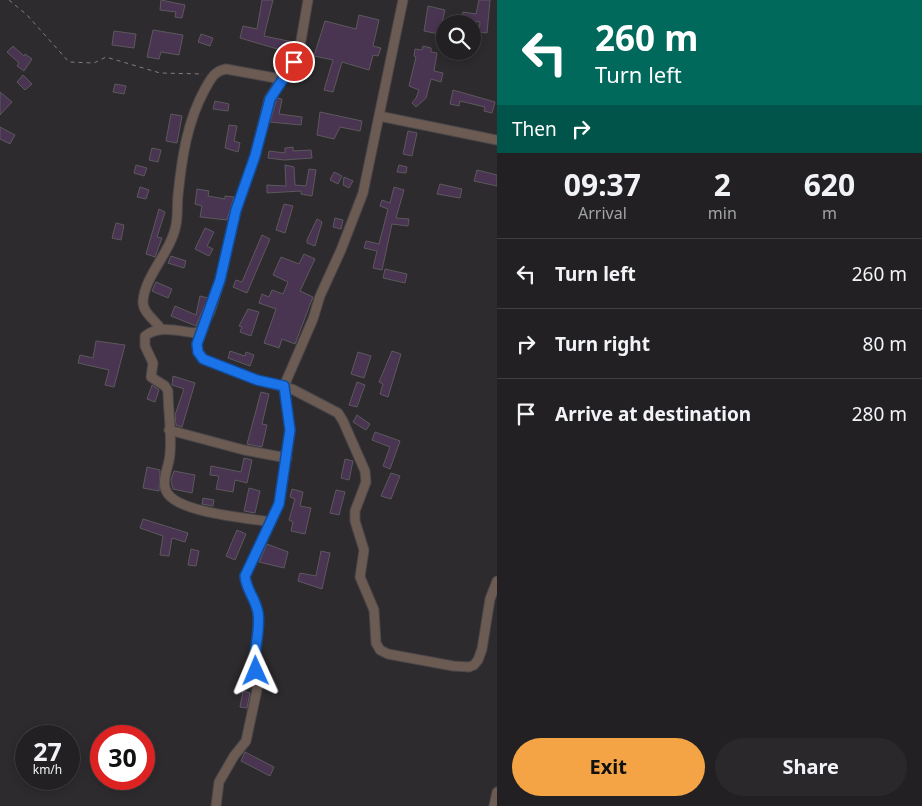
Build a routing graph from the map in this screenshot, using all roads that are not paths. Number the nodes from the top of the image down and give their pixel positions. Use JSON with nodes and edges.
{"nodes":[{"id":1,"x":308,"y":0,"type":"edge"},
{"id":2,"x":403,"y":0,"type":"edge"},
{"id":3,"x":281,"y":79,"type":"junction"},
{"id":4,"x":379,"y":116,"type":"junction"},
{"id":5,"x":497,"y":140,"type":"edge"},
{"id":6,"x":160,"y":329,"type":"junction"},
{"id":7,"x":200,"y":331,"type":"junction"},
{"id":8,"x":284,"y":386,"type":"junction"},
{"id":9,"x":169,"y":430,"type":"junction"},
{"id":10,"x":287,"y":458,"type":"junction"},
{"id":11,"x":271,"y":522,"type":"junction"},
{"id":12,"x":497,"y":581,"type":"edge"},
{"id":13,"x":497,"y":792,"type":"edge"},
{"id":14,"x":216,"y":806,"type":"edge"},
{"id":15,"x":494,"y":806,"type":"edge"}],
"edges":[{"from":1,"to":3,"type":"street"},
{"from":2,"to":4,"type":"street"},
{"from":3,"to":6,"type":"street"},
{"from":3,"to":7,"type":"street"},
{"from":4,"to":5,"type":"street"},
{"from":4,"to":8,"type":"street"},
{"from":6,"to":7,"type":"street"},
{"from":6,"to":9,"type":"street"},
{"from":7,"to":8,"type":"street"},
{"from":8,"to":10,"type":"street"},
{"from":8,"to":12,"type":"street"},
{"from":9,"to":10,"type":"street"},
{"from":9,"to":11,"type":"street"},
{"from":10,"to":11,"type":"street"},
{"from":11,"to":14,"type":"street"},
{"from":13,"to":15,"type":"street"}]}
